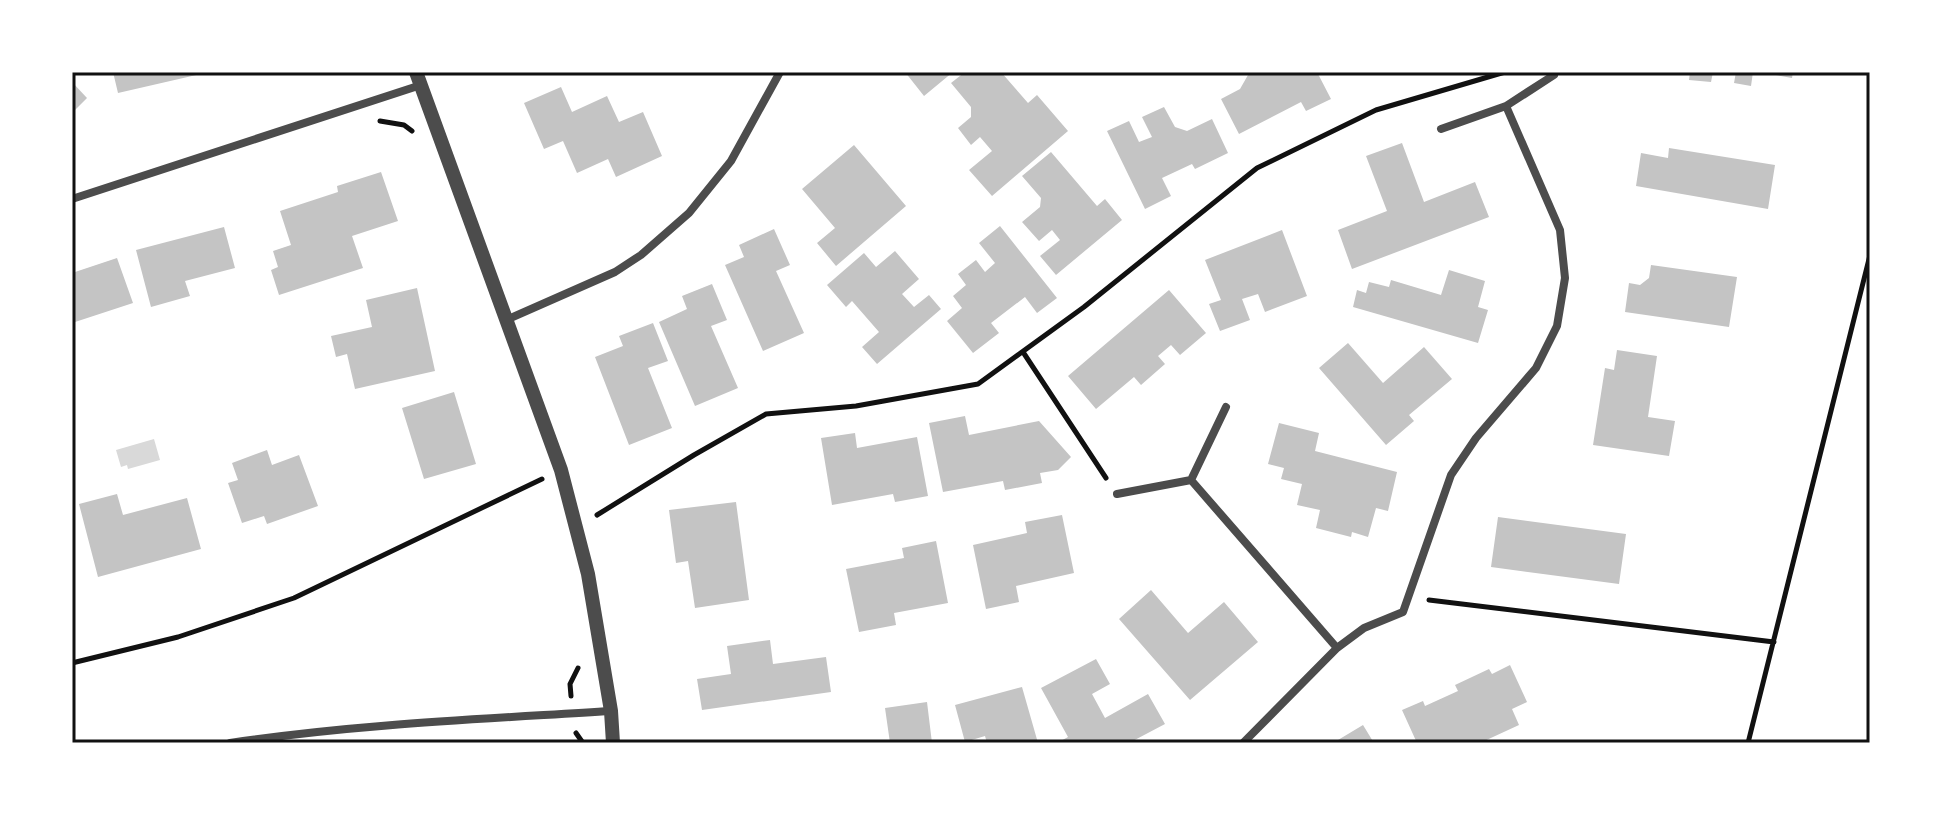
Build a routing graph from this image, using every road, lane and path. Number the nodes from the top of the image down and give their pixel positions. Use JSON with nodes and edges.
{"nodes":[{"id":1,"x":780,"y":72,"type":"edge"},
{"id":2,"x":1505,"y":72,"type":"edge"},
{"id":3,"x":1554,"y":75,"type":"dead end"},
{"id":4,"x":418,"y":78,"type":"edge"},
{"id":5,"x":1506,"y":106,"type":"junction"},
{"id":6,"x":367,"y":126,"type":"dead end"},
{"id":7,"x":1441,"y":129,"type":"dead end"},
{"id":8,"x":419,"y":138,"type":"dead end"},
{"id":9,"x":72,"y":199,"type":"edge"},
{"id":10,"x":1870,"y":255,"type":"edge"},
{"id":11,"x":506,"y":320,"type":"junction"},
{"id":12,"x":1023,"y":352,"type":"junction"},
{"id":13,"x":1226,"y":407,"type":"dead end"},
{"id":14,"x":561,"y":470,"type":"junction"},
{"id":15,"x":544,"y":478,"type":"junction"},
{"id":16,"x":1191,"y":480,"type":"junction"},
{"id":17,"x":547,"y":487,"type":"dead end"},
{"id":18,"x":1117,"y":494,"type":"joint"},
{"id":19,"x":576,"y":528,"type":"junction"},
{"id":20,"x":1408,"y":597,"type":"junction"},
{"id":21,"x":1774,"y":642,"type":"junction"},
{"id":22,"x":1337,"y":648,"type":"junction"},
{"id":23,"x":72,"y":663,"type":"edge"},
{"id":24,"x":579,"y":666,"type":"dead end"},
{"id":25,"x":570,"y":684,"type":"dead end"},
{"id":26,"x":611,"y":711,"type":"junction"},
{"id":27,"x":577,"y":738,"type":"dead end"},
{"id":28,"x":230,"y":743,"type":"edge"},
{"id":29,"x":583,"y":743,"type":"edge"},
{"id":30,"x":613,"y":743,"type":"edge"},
{"id":31,"x":1243,"y":743,"type":"edge"},
{"id":32,"x":1748,"y":743,"type":"edge"}],
"edges":[{"from":1,"to":11,"type":"street"},
{"from":2,"to":12,"type":"path"},
{"from":3,"to":5,"type":"street"},
{"from":4,"to":9,"type":"street"},
{"from":4,"to":11,"type":"street"},
{"from":5,"to":7,"type":"street"},
{"from":5,"to":20,"type":"street"},
{"from":6,"to":8,"type":"path"},
{"from":10,"to":21,"type":"path"},
{"from":11,"to":14,"type":"street"},
{"from":12,"to":18,"type":"path"},
{"from":12,"to":19,"type":"path"},
{"from":13,"to":16,"type":"street"},
{"from":14,"to":15,"type":"path"},
{"from":14,"to":19,"type":"street"},
{"from":15,"to":17,"type":"path"},
{"from":15,"to":23,"type":"path"},
{"from":16,"to":18,"type":"street"},
{"from":16,"to":22,"type":"street"},
{"from":19,"to":26,"type":"street"},
{"from":20,"to":21,"type":"path"},
{"from":20,"to":22,"type":"street"},
{"from":21,"to":32,"type":"path"},
{"from":22,"to":31,"type":"street"},
{"from":24,"to":25,"type":"path"},
{"from":26,"to":28,"type":"street"},
{"from":26,"to":30,"type":"street"},
{"from":27,"to":29,"type":"path"}]}
